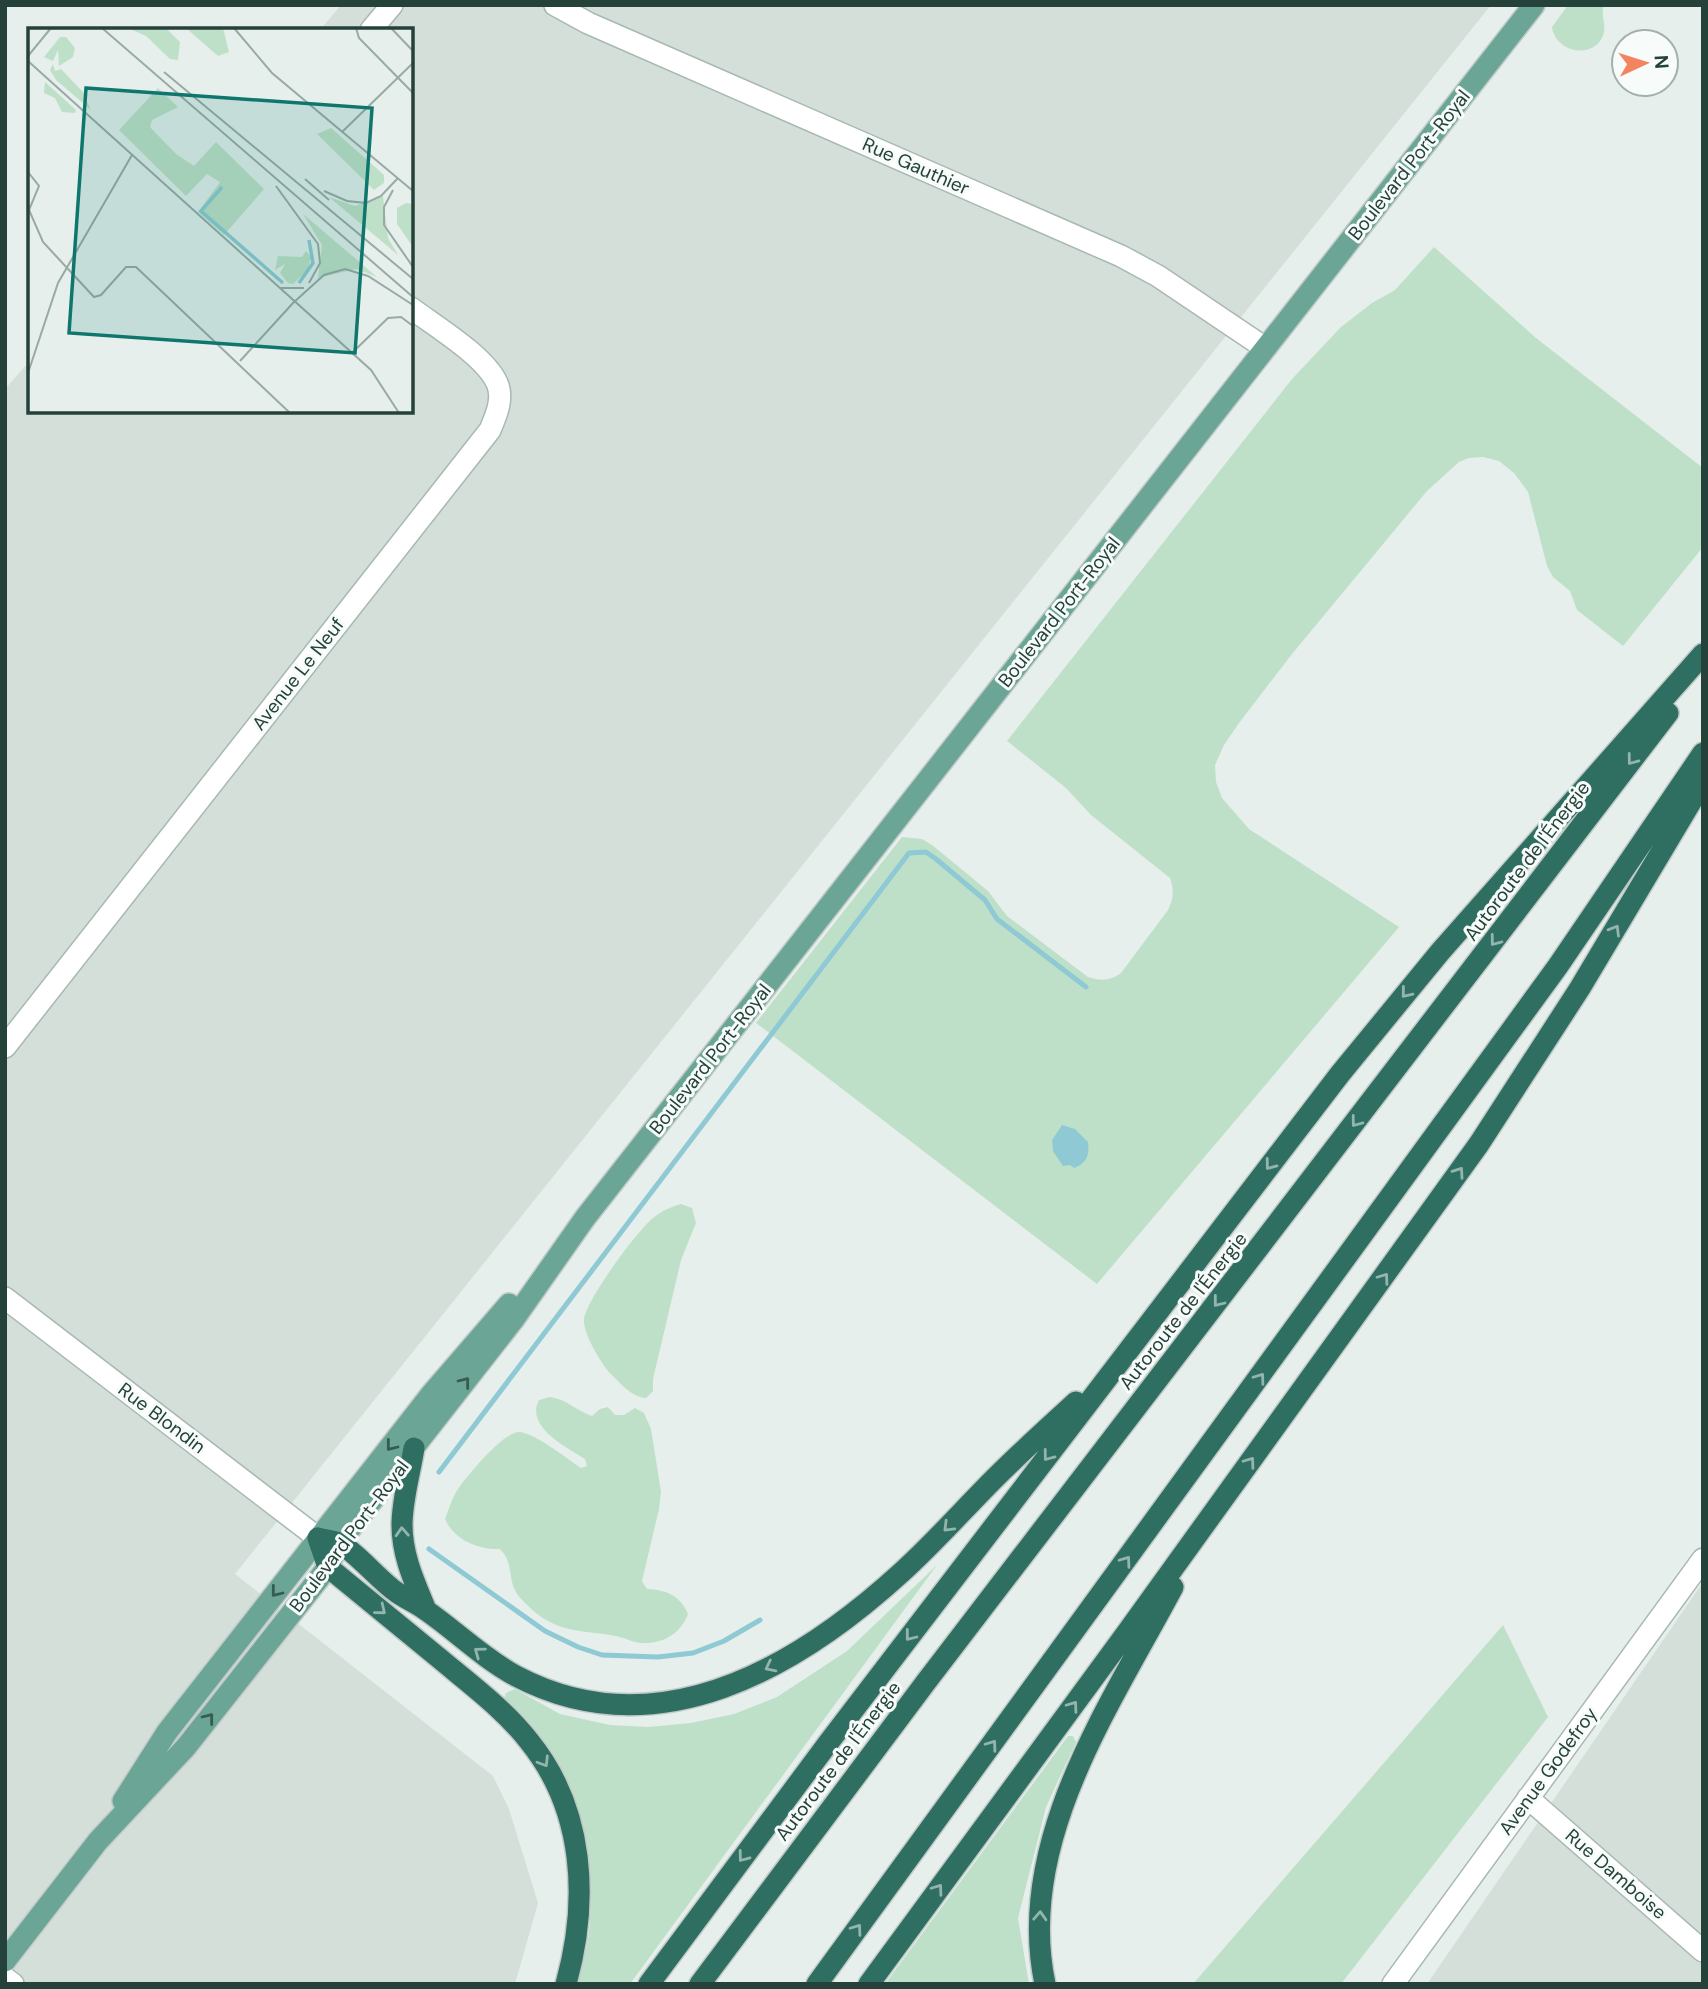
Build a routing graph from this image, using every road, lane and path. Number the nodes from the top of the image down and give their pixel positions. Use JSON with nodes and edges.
{"nodes":[{"id":1,"x":392,"y":5,"type":"edge"},
{"id":2,"x":555,"y":5,"type":"edge"},
{"id":3,"x":1534,"y":5,"type":"edge"},
{"id":4,"x":373,"y":28,"type":"edge"},
{"id":5,"x":413,"y":310,"type":"edge"},
{"id":6,"x":1265,"y":348,"type":"junction"},
{"id":7,"x":1703,"y":654,"type":"edge"},
{"id":8,"x":1703,"y":666,"type":"edge"},
{"id":9,"x":1703,"y":753,"type":"edge"},
{"id":10,"x":1703,"y":782,"type":"edge"},
{"id":11,"x":5,"y":1046,"type":"edge"},
{"id":12,"x":584,"y":1218,"type":"junction"},
{"id":13,"x":5,"y":1298,"type":"edge"},
{"id":14,"x":1119,"y":1363,"type":"junction"},
{"id":15,"x":414,"y":1448,"type":"junction"},
{"id":16,"x":1209,"y":1517,"type":"junction"},
{"id":17,"x":328,"y":1541,"type":"junction"},
{"id":18,"x":1703,"y":1559,"type":"edge"},
{"id":19,"x":328,"y":1567,"type":"junction"},
{"id":20,"x":426,"y":1611,"type":"junction"},
{"id":21,"x":1528,"y":1798,"type":"junction"},
{"id":22,"x":98,"y":1841,"type":"junction"},
{"id":23,"x":1703,"y":1951,"type":"edge"},
{"id":24,"x":5,"y":1961,"type":"edge"},
{"id":25,"x":5,"y":1978,"type":"edge"},
{"id":26,"x":13,"y":1984,"type":"edge"},
{"id":27,"x":566,"y":1984,"type":"edge"},
{"id":28,"x":649,"y":1984,"type":"edge"},
{"id":29,"x":700,"y":1984,"type":"edge"},
{"id":30,"x":817,"y":1984,"type":"edge"},
{"id":31,"x":869,"y":1984,"type":"edge"},
{"id":32,"x":1045,"y":1984,"type":"edge"},
{"id":33,"x":1393,"y":1984,"type":"edge"}],
"edges":[{"from":1,"to":4,"type":"street"},
{"from":2,"to":6,"type":"street","name":"Rue Gauthier"},
{"from":3,"to":6,"type":"main road","name":"Boulevard Port-Royal"},
{"from":5,"to":11,"type":"street","name":"Avenue Le Neuf"},
{"from":6,"to":12,"type":"main road","name":"Boulevard Port-Royal"},
{"from":7,"to":14,"type":"highway","one_way":true},
{"from":8,"to":29,"type":"highway","name":"Autoroute de l'Énergie","one_way":true},
{"from":30,"to":9,"type":"highway","one_way":true},
{"from":16,"to":10,"type":"highway","one_way":true},
{"from":15,"to":12,"type":"main road","name":"Boulevard Port-Royal","one_way":true},
{"from":12,"to":17,"type":"main road","name":"Boulevard Port-Royal","one_way":true},
{"from":13,"to":17,"type":"street","name":"Rue Blondin"},
{"from":14,"to":20,"type":"highway","one_way":true},
{"from":14,"to":28,"type":"highway","one_way":true},
{"from":15,"to":17,"type":"main road","name":"Boulevard Port-Royal"},
{"from":20,"to":15,"type":"highway","one_way":true},
{"from":31,"to":16,"type":"highway","one_way":true},
{"from":32,"to":16,"type":"highway","one_way":true},
{"from":17,"to":19,"type":"highway"},
{"from":17,"to":20,"type":"highway"},
{"from":17,"to":22,"type":"main road","name":"Boulevard Port-Royal","one_way":true},
{"from":18,"to":21,"type":"street","name":"Avenue Godefroy"},
{"from":22,"to":19,"type":"main road","name":"Boulevard Port-Royal","one_way":true},
{"from":19,"to":27,"type":"highway","one_way":true},
{"from":21,"to":23,"type":"street","name":"Rue Damboise"},
{"from":21,"to":33,"type":"street","name":"Avenue Godefroy"},
{"from":22,"to":24,"type":"main road","name":"Boulevard Port-Royal"},
{"from":25,"to":26,"type":"street"}]}
